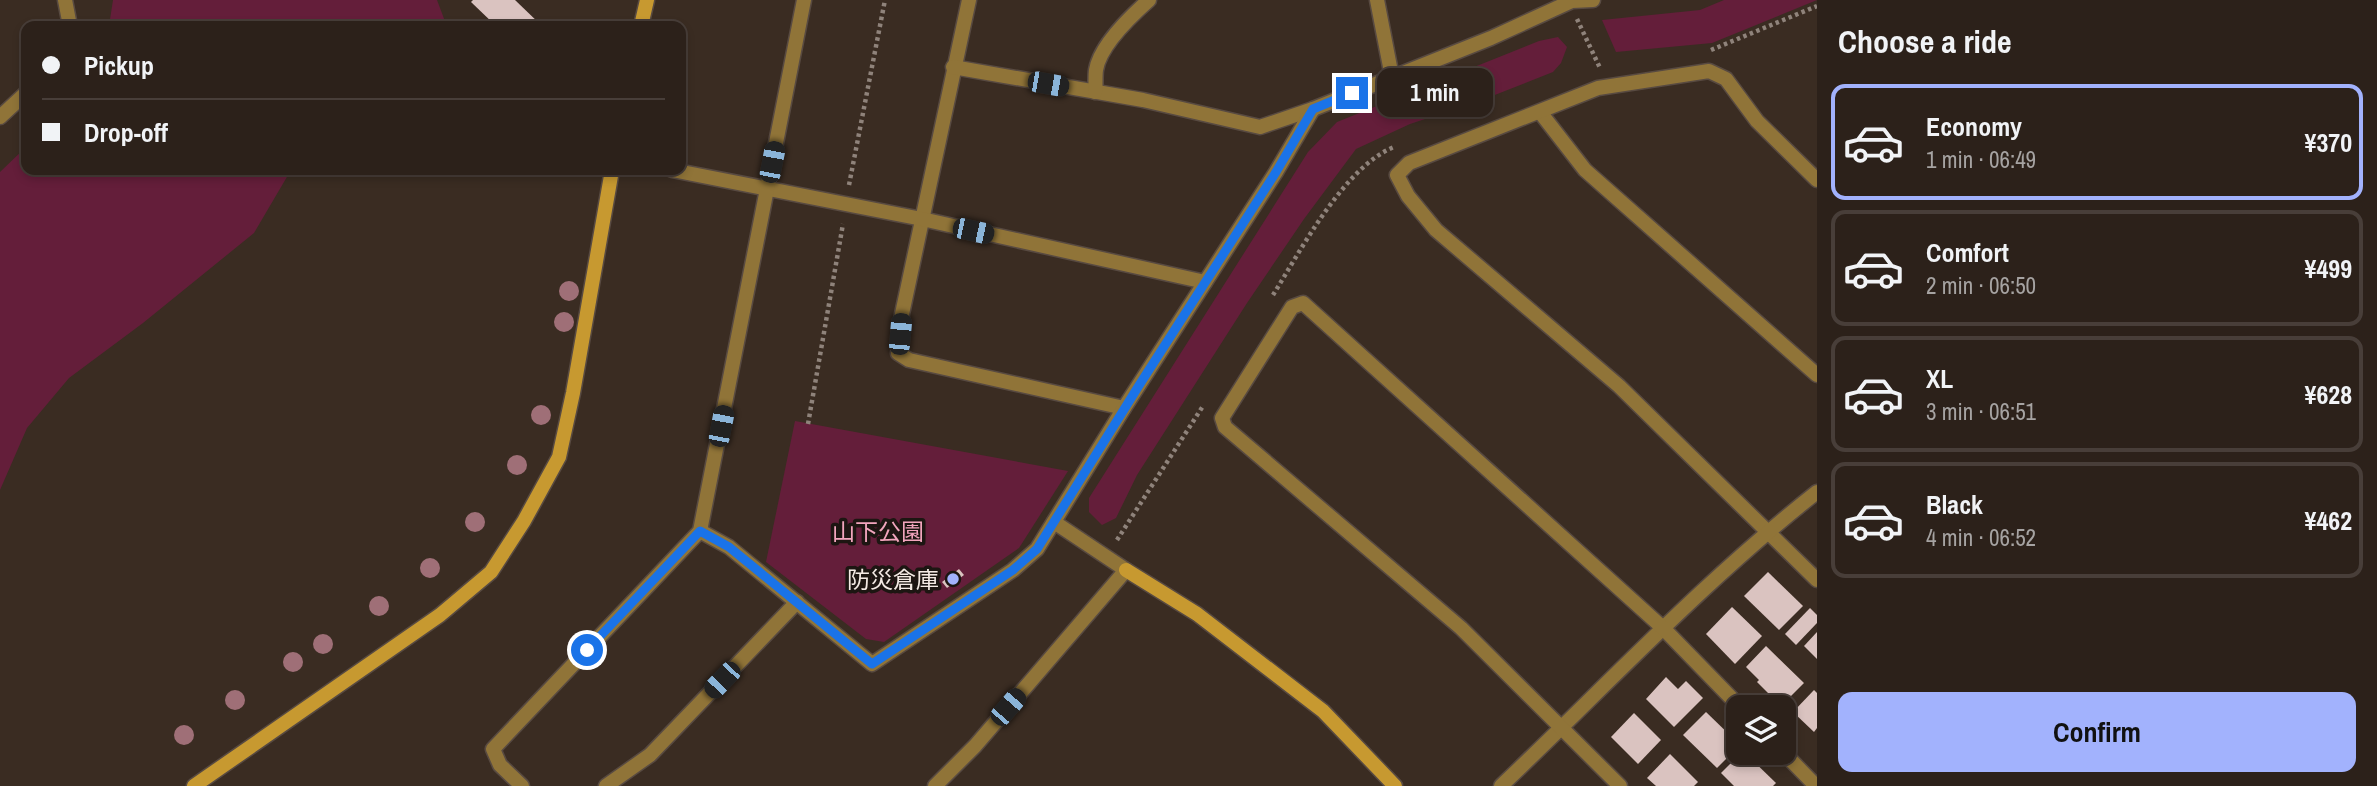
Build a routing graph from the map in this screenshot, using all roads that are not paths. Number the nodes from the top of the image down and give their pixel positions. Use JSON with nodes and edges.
{"nodes":[{"id":1,"x":65,"y":0,"type":"edge"},
{"id":2,"x":647,"y":0,"type":"edge"},
{"id":3,"x":804,"y":0,"type":"edge"},
{"id":4,"x":969,"y":0,"type":"edge"},
{"id":5,"x":1149,"y":0,"type":"edge"},
{"id":6,"x":1377,"y":0,"type":"edge"},
{"id":7,"x":1593,"y":0,"type":"edge"},
{"id":8,"x":1572,"y":1,"type":"edge"},
{"id":9,"x":1549,"y":5,"type":"edge"},
{"id":10,"x":69,"y":21,"type":"edge"},
{"id":11,"x":642,"y":21,"type":"edge"},
{"id":12,"x":953,"y":67,"type":"junction"},
{"id":13,"x":1392,"y":77,"type":"junction"},
{"id":14,"x":1095,"y":92,"type":"junction"},
{"id":15,"x":21,"y":98,"type":"edge"},
{"id":16,"x":1313,"y":109,"type":"junction"},
{"id":17,"x":1540,"y":112,"type":"junction"},
{"id":18,"x":0,"y":117,"type":"edge"},
{"id":19,"x":686,"y":173,"type":"edge"},
{"id":20,"x":611,"y":175,"type":"edge"},
{"id":21,"x":1817,"y":180,"type":"edge"},
{"id":22,"x":767,"y":189,"type":"junction"},
{"id":23,"x":922,"y":219,"type":"junction"},
{"id":24,"x":1205,"y":282,"type":"junction"},
{"id":25,"x":1817,"y":375,"type":"edge"},
{"id":26,"x":1124,"y":408,"type":"junction"},
{"id":27,"x":1817,"y":492,"type":"edge"},
{"id":28,"x":1054,"y":522,"type":"junction"},
{"id":29,"x":700,"y":531,"type":"junction"},
{"id":30,"x":1768,"y":531,"type":"junction"},
{"id":31,"x":1126,"y":570,"type":"junction"},
{"id":32,"x":1817,"y":580,"type":"edge"},
{"id":33,"x":797,"y":602,"type":"junction"},
{"id":34,"x":1664,"y":628,"type":"junction"},
{"id":35,"x":1728,"y":695,"type":"edge"},
{"id":36,"x":1561,"y":728,"type":"junction"},
{"id":37,"x":1796,"y":765,"type":"edge"},
{"id":38,"x":194,"y":786,"type":"edge"},
{"id":39,"x":522,"y":786,"type":"edge"},
{"id":40,"x":606,"y":786,"type":"edge"},
{"id":41,"x":935,"y":786,"type":"edge"},
{"id":42,"x":1395,"y":786,"type":"edge"},
{"id":43,"x":1501,"y":786,"type":"edge"},
{"id":44,"x":1620,"y":786,"type":"edge"},
{"id":45,"x":1816,"y":786,"type":"edge"}],
"edges":[{"from":1,"to":10,"type":"street"},
{"from":2,"to":11,"type":"street"},
{"from":3,"to":22,"type":"street"},
{"from":4,"to":12,"type":"street"},
{"from":5,"to":14,"type":"street"},
{"from":6,"to":13,"type":"street"},
{"from":7,"to":8,"type":"street"},
{"from":8,"to":9,"type":"street"},
{"from":9,"to":13,"type":"street"},
{"from":12,"to":14,"type":"street"},
{"from":12,"to":23,"type":"street"},
{"from":13,"to":16,"type":"street"},
{"from":14,"to":16,"type":"street"},
{"from":15,"to":18,"type":"street"},
{"from":16,"to":24,"type":"street"},
{"from":17,"to":21,"type":"street"},
{"from":17,"to":25,"type":"street"},
{"from":17,"to":30,"type":"street"},
{"from":19,"to":22,"type":"street"},
{"from":20,"to":38,"type":"street"},
{"from":22,"to":23,"type":"street"},
{"from":22,"to":29,"type":"street"},
{"from":23,"to":24,"type":"street"},
{"from":23,"to":26,"type":"street"},
{"from":24,"to":26,"type":"street"},
{"from":26,"to":28,"type":"street"},
{"from":27,"to":30,"type":"street"},
{"from":28,"to":31,"type":"street"},
{"from":28,"to":33,"type":"street"},
{"from":29,"to":33,"type":"street"},
{"from":29,"to":39,"type":"street"},
{"from":30,"to":32,"type":"street"},
{"from":30,"to":34,"type":"street"},
{"from":31,"to":41,"type":"street"},
{"from":31,"to":42,"type":"street"},
{"from":33,"to":40,"type":"street"},
{"from":34,"to":35,"type":"street"},
{"from":34,"to":36,"type":"street"},
{"from":34,"to":36,"type":"street"},
{"from":36,"to":43,"type":"street"},
{"from":36,"to":44,"type":"street"},
{"from":37,"to":45,"type":"street"}]}
